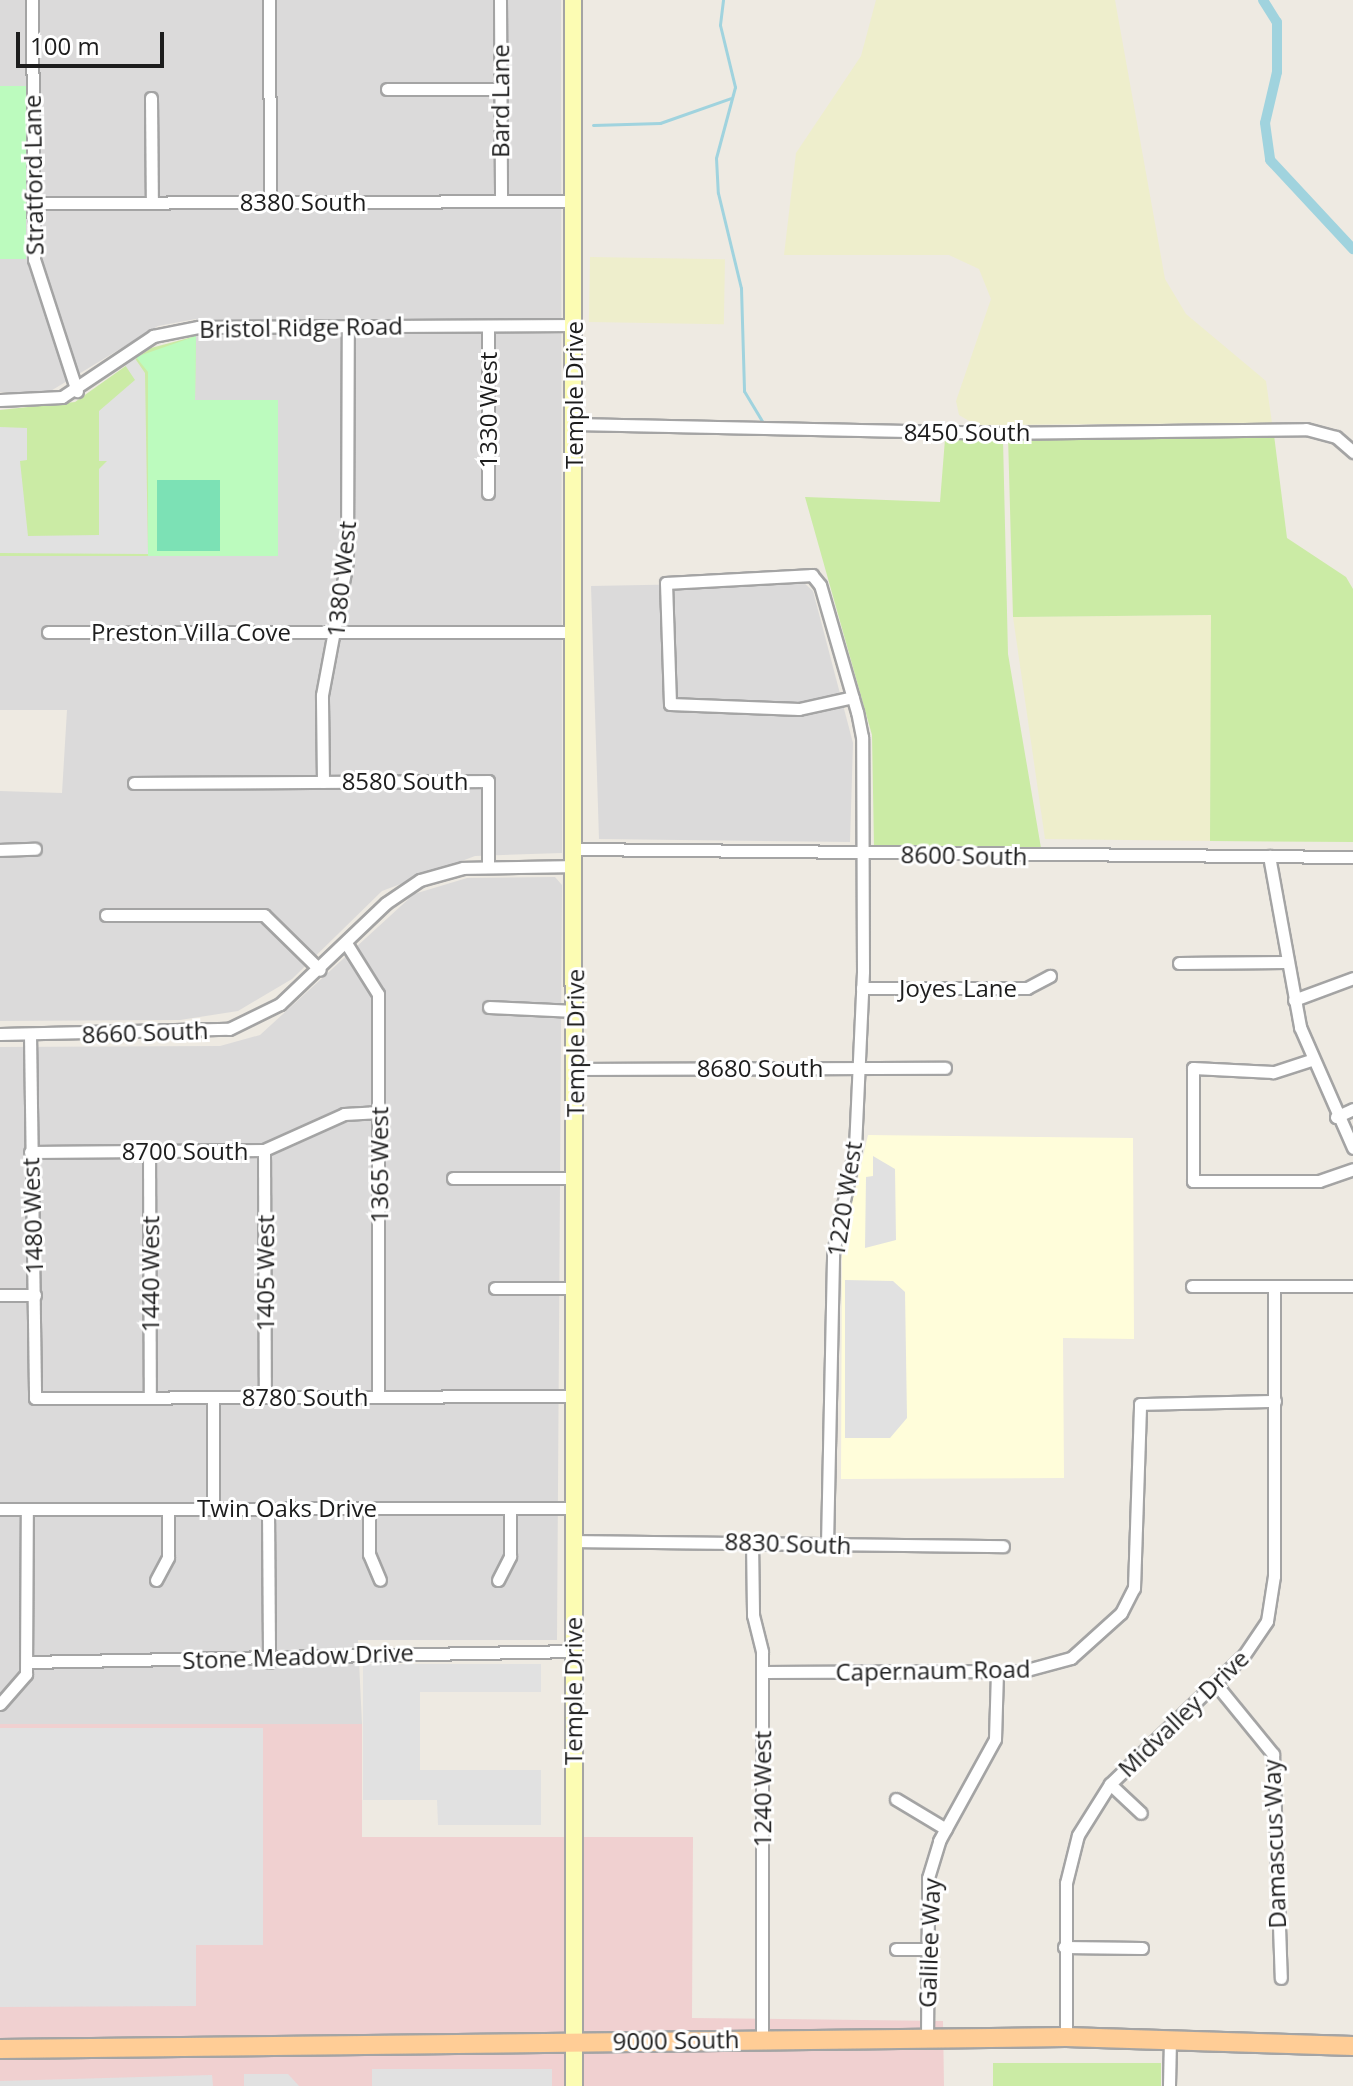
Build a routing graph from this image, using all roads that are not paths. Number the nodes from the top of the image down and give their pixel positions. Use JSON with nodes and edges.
{"nodes":[{"id":1,"x":32,"y":0,"type":"edge"},
{"id":2,"x":269,"y":0,"type":"edge"},
{"id":3,"x":500,"y":0,"type":"edge"},
{"id":4,"x":573,"y":0,"type":"edge"},
{"id":5,"x":387,"y":89,"type":"dead end"},
{"id":6,"x":500,"y":89,"type":"junction"},
{"id":7,"x":151,"y":98,"type":"dead end"},
{"id":8,"x":501,"y":201,"type":"junction"},
{"id":9,"x":573,"y":201,"type":"junction"},
{"id":10,"x":270,"y":202,"type":"junction"},
{"id":11,"x":33,"y":203,"type":"junction"},
{"id":12,"x":152,"y":203,"type":"junction"},
{"id":13,"x":573,"y":325,"type":"junction"},
{"id":14,"x":348,"y":326,"type":"junction"},
{"id":15,"x":488,"y":326,"type":"junction"},
{"id":16,"x":77,"y":391,"type":"junction"},
{"id":17,"x":0,"y":400,"type":"edge"},
{"id":18,"x":574,"y":424,"type":"junction"},
{"id":19,"x":1353,"y":452,"type":"edge"},
{"id":20,"x":488,"y":493,"type":"dead end"},
{"id":21,"x":48,"y":632,"type":"dead end"},
{"id":22,"x":335,"y":632,"type":"junction"},
{"id":23,"x":574,"y":632,"type":"junction"},
{"id":24,"x":853,"y":697,"type":"junction"},
{"id":25,"x":323,"y":782,"type":"junction"},
{"id":26,"x":134,"y":783,"type":"dead end"},
{"id":27,"x":35,"y":849,"type":"dead end"},
{"id":28,"x":0,"y":850,"type":"edge"},
{"id":29,"x":864,"y":854,"type":"junction"},
{"id":30,"x":1269,"y":856,"type":"junction"},
{"id":31,"x":1353,"y":857,"type":"edge"},
{"id":32,"x":574,"y":858,"type":"junction"},
{"id":33,"x":488,"y":867,"type":"junction"},
{"id":34,"x":106,"y":915,"type":"dead end"},
{"id":35,"x":346,"y":943,"type":"junction"},
{"id":36,"x":1285,"y":962,"type":"junction"},
{"id":37,"x":1179,"y":963,"type":"dead end"},
{"id":38,"x":320,"y":970,"type":"junction"},
{"id":39,"x":1050,"y":976,"type":"dead end"},
{"id":40,"x":1353,"y":978,"type":"edge"},
{"id":41,"x":862,"y":988,"type":"junction"},
{"id":42,"x":1294,"y":1000,"type":"junction"},
{"id":43,"x":489,"y":1007,"type":"dead end"},
{"id":44,"x":575,"y":1011,"type":"junction"},
{"id":45,"x":0,"y":1034,"type":"edge"},
{"id":46,"x":30,"y":1034,"type":"junction"},
{"id":47,"x":1311,"y":1060,"type":"junction"},
{"id":48,"x":856,"y":1068,"type":"junction"},
{"id":49,"x":945,"y":1068,"type":"dead end"},
{"id":50,"x":575,"y":1069,"type":"junction"},
{"id":51,"x":1353,"y":1109,"type":"edge"},
{"id":52,"x":380,"y":1112,"type":"junction"},
{"id":53,"x":1336,"y":1117,"type":"junction"},
{"id":54,"x":1353,"y":1148,"type":"edge"},
{"id":55,"x":264,"y":1150,"type":"junction"},
{"id":56,"x":149,"y":1151,"type":"junction"},
{"id":57,"x":30,"y":1152,"type":"junction"},
{"id":58,"x":1353,"y":1169,"type":"edge"},
{"id":59,"x":453,"y":1178,"type":"dead end"},
{"id":60,"x":575,"y":1178,"type":"junction"},
{"id":61,"x":1192,"y":1286,"type":"dead end"},
{"id":62,"x":1274,"y":1286,"type":"junction"},
{"id":63,"x":1353,"y":1286,"type":"edge"},
{"id":64,"x":495,"y":1288,"type":"dead end"},
{"id":65,"x":575,"y":1288,"type":"junction"},
{"id":66,"x":0,"y":1295,"type":"edge"},
{"id":67,"x":35,"y":1295,"type":"junction"},
{"id":68,"x":574,"y":1396,"type":"junction"},
{"id":69,"x":150,"y":1397,"type":"junction"},
{"id":70,"x":213,"y":1397,"type":"junction"},
{"id":71,"x":265,"y":1397,"type":"junction"},
{"id":72,"x":378,"y":1397,"type":"junction"},
{"id":73,"x":35,"y":1398,"type":"joint"},
{"id":74,"x":1275,"y":1401,"type":"junction"},
{"id":75,"x":369,"y":1508,"type":"junction"},
{"id":76,"x":510,"y":1508,"type":"junction"},
{"id":77,"x":574,"y":1508,"type":"junction"},
{"id":78,"x":0,"y":1509,"type":"edge"},
{"id":79,"x":27,"y":1509,"type":"junction"},
{"id":80,"x":168,"y":1509,"type":"junction"},
{"id":81,"x":213,"y":1509,"type":"junction"},
{"id":82,"x":268,"y":1509,"type":"junction"},
{"id":83,"x":752,"y":1540,"type":"junction"},
{"id":84,"x":574,"y":1541,"type":"junction"},
{"id":85,"x":827,"y":1545,"type":"junction"},
{"id":86,"x":1003,"y":1546,"type":"dead end"},
{"id":87,"x":156,"y":1580,"type":"dead end"},
{"id":88,"x":380,"y":1580,"type":"dead end"},
{"id":89,"x":498,"y":1580,"type":"dead end"},
{"id":90,"x":573,"y":1651,"type":"junction"},
{"id":91,"x":27,"y":1662,"type":"junction"},
{"id":92,"x":269,"y":1662,"type":"junction"},
{"id":93,"x":997,"y":1671,"type":"junction"},
{"id":94,"x":762,"y":1672,"type":"junction"},
{"id":95,"x":1215,"y":1683,"type":"junction"},
{"id":96,"x":0,"y":1704,"type":"edge"},
{"id":97,"x":1110,"y":1784,"type":"junction"},
{"id":98,"x":896,"y":1799,"type":"dead end"},
{"id":99,"x":1141,"y":1813,"type":"dead end"},
{"id":100,"x":946,"y":1829,"type":"junction"},
{"id":101,"x":1064,"y":1947,"type":"junction"},
{"id":102,"x":1142,"y":1948,"type":"dead end"},
{"id":103,"x":896,"y":1949,"type":"dead end"},
{"id":104,"x":926,"y":1949,"type":"junction"},
{"id":105,"x":1281,"y":1978,"type":"dead end"},
{"id":106,"x":1066,"y":2037,"type":"junction"},
{"id":107,"x":762,"y":2039,"type":"junction"},
{"id":108,"x":927,"y":2039,"type":"junction"},
{"id":109,"x":1170,"y":2039,"type":"junction"},
{"id":110,"x":575,"y":2042,"type":"junction"},
{"id":111,"x":1353,"y":2046,"type":"edge"},
{"id":112,"x":0,"y":2049,"type":"edge"},
{"id":113,"x":574,"y":2086,"type":"edge"},
{"id":114,"x":1169,"y":2086,"type":"edge"}],
"edges":[{"from":1,"to":11,"type":"street","name":"Stratford Lane"},
{"from":2,"to":10,"type":"street"},
{"from":3,"to":6,"type":"street","name":"Bard Lane"},
{"from":4,"to":9,"type":"street","name":"Temple Drive"},
{"from":5,"to":6,"type":"street"},
{"from":6,"to":8,"type":"street","name":"Bard Lane"},
{"from":7,"to":12,"type":"street"},
{"from":8,"to":9,"type":"street","name":"8380 South"},
{"from":8,"to":10,"type":"street","name":"8380 South"},
{"from":9,"to":13,"type":"street","name":"Temple Drive"},
{"from":10,"to":12,"type":"street","name":"8380 South"},
{"from":11,"to":12,"type":"street","name":"8380 South"},
{"from":11,"to":16,"type":"street","name":"Stratford Lane"},
{"from":13,"to":15,"type":"street","name":"Bristol Ridge Road"},
{"from":13,"to":18,"type":"street","name":"Temple Drive"},
{"from":14,"to":15,"type":"street","name":"Bristol Ridge Road"},
{"from":14,"to":16,"type":"street","name":"Bristol Ridge Road"},
{"from":14,"to":22,"type":"street","name":"1380 West"},
{"from":15,"to":20,"type":"street","name":"1330 West"},
{"from":16,"to":17,"type":"street"},
{"from":18,"to":19,"type":"street","name":"8450 South"},
{"from":18,"to":23,"type":"street","name":"Temple Drive"},
{"from":21,"to":22,"type":"street","name":"Preston Villa Cove"},
{"from":22,"to":23,"type":"street","name":"Preston Villa Cove"},
{"from":22,"to":25,"type":"street","name":"1380 West"},
{"from":23,"to":32,"type":"street","name":"Temple Drive"},
{"from":24,"to":24,"type":"street","name":"1220 West"},
{"from":24,"to":29,"type":"street","name":"1220 West"},
{"from":25,"to":26,"type":"street","name":"8580 South"},
{"from":25,"to":33,"type":"street","name":"8580 South"},
{"from":27,"to":28,"type":"street"},
{"from":29,"to":30,"type":"street","name":"8600 South"},
{"from":29,"to":32,"type":"street","name":"8600 South"},
{"from":29,"to":41,"type":"street","name":"1220 West"},
{"from":30,"to":31,"type":"street","name":"8600 South"},
{"from":30,"to":36,"type":"street"},
{"from":32,"to":33,"type":"street","name":"8600 South"},
{"from":32,"to":44,"type":"street","name":"Temple Drive"},
{"from":33,"to":35,"type":"street","name":"8660 South"},
{"from":34,"to":38,"type":"street"},
{"from":35,"to":38,"type":"street","name":"8660 South"},
{"from":35,"to":52,"type":"street","name":"1365 West"},
{"from":36,"to":37,"type":"street"},
{"from":36,"to":42,"type":"street"},
{"from":38,"to":46,"type":"street","name":"8660 South"},
{"from":39,"to":41,"type":"street","name":"Joyes Lane"},
{"from":40,"to":42,"type":"street"},
{"from":41,"to":48,"type":"street","name":"1220 West"},
{"from":42,"to":47,"type":"street"},
{"from":43,"to":44,"type":"street"},
{"from":44,"to":50,"type":"street","name":"Temple Drive"},
{"from":45,"to":46,"type":"street","name":"8660 South"},
{"from":46,"to":57,"type":"street","name":"1480 West"},
{"from":47,"to":53,"type":"street"},
{"from":47,"to":58,"type":"street"},
{"from":48,"to":49,"type":"street","name":"8680 South"},
{"from":48,"to":50,"type":"street","name":"8680 South"},
{"from":48,"to":85,"type":"street","name":"1220 West"},
{"from":50,"to":60,"type":"street","name":"Temple Drive"},
{"from":51,"to":53,"type":"street"},
{"from":52,"to":55,"type":"street","name":"8700 South"},
{"from":52,"to":72,"type":"street","name":"1365 West"},
{"from":53,"to":54,"type":"street"},
{"from":55,"to":56,"type":"street","name":"8700 South"},
{"from":55,"to":71,"type":"street","name":"1405 West"},
{"from":56,"to":57,"type":"street","name":"8700 South"},
{"from":56,"to":69,"type":"street","name":"1440 West"},
{"from":57,"to":67,"type":"street","name":"1480 West"},
{"from":59,"to":60,"type":"street"},
{"from":60,"to":65,"type":"street","name":"Temple Drive"},
{"from":61,"to":62,"type":"street"},
{"from":62,"to":63,"type":"street"},
{"from":62,"to":74,"type":"street","name":"Midvalley Drive"},
{"from":64,"to":65,"type":"street"},
{"from":65,"to":68,"type":"street","name":"Temple Drive"},
{"from":66,"to":67,"type":"street"},
{"from":67,"to":73,"type":"street","name":"1480 West"},
{"from":68,"to":72,"type":"street","name":"8780 South"},
{"from":68,"to":77,"type":"street","name":"Temple Drive"},
{"from":69,"to":70,"type":"street","name":"8780 South"},
{"from":69,"to":73,"type":"street","name":"8780 South"},
{"from":70,"to":71,"type":"street","name":"8780 South"},
{"from":70,"to":81,"type":"street"},
{"from":71,"to":72,"type":"street","name":"8780 South"},
{"from":74,"to":93,"type":"street","name":"Capernaum Road"},
{"from":74,"to":95,"type":"street","name":"Midvalley Drive"},
{"from":75,"to":76,"type":"street","name":"Twin Oaks Drive"},
{"from":75,"to":82,"type":"street","name":"Twin Oaks Drive"},
{"from":75,"to":88,"type":"street"},
{"from":76,"to":77,"type":"street","name":"Twin Oaks Drive"},
{"from":76,"to":89,"type":"street"},
{"from":77,"to":84,"type":"street","name":"Temple Drive"},
{"from":78,"to":79,"type":"street","name":"Twin Oaks Drive"},
{"from":79,"to":80,"type":"street","name":"Twin Oaks Drive"},
{"from":79,"to":91,"type":"street"},
{"from":80,"to":81,"type":"street","name":"Twin Oaks Drive"},
{"from":80,"to":87,"type":"street"},
{"from":81,"to":82,"type":"street","name":"Twin Oaks Drive"},
{"from":82,"to":92,"type":"street"},
{"from":83,"to":84,"type":"street","name":"8830 South"},
{"from":83,"to":85,"type":"street","name":"8830 South"},
{"from":83,"to":94,"type":"street","name":"1240 West"},
{"from":84,"to":90,"type":"street","name":"Temple Drive"},
{"from":85,"to":86,"type":"street","name":"8830 South"},
{"from":90,"to":92,"type":"street","name":"Stone Meadow Drive"},
{"from":90,"to":110,"type":"street","name":"Temple Drive"},
{"from":91,"to":92,"type":"street","name":"Stone Meadow Drive"},
{"from":91,"to":96,"type":"street"},
{"from":93,"to":94,"type":"street","name":"Capernaum Road"},
{"from":93,"to":100,"type":"street","name":"Galilee Way"},
{"from":94,"to":107,"type":"street","name":"1240 West"},
{"from":95,"to":97,"type":"street","name":"Midvalley Drive"},
{"from":95,"to":105,"type":"street","name":"Damascus Way"},
{"from":97,"to":99,"type":"street"},
{"from":97,"to":101,"type":"street","name":"Midvalley Drive"},
{"from":98,"to":100,"type":"street"},
{"from":100,"to":104,"type":"street","name":"Galilee Way"},
{"from":101,"to":102,"type":"street"},
{"from":101,"to":106,"type":"street","name":"Midvalley Drive"},
{"from":103,"to":104,"type":"street"},
{"from":104,"to":108,"type":"street","name":"Galilee Way"},
{"from":106,"to":108,"type":"main road","name":"9000 South"},
{"from":106,"to":109,"type":"main road","name":"9000 South"},
{"from":107,"to":108,"type":"main road","name":"9000 South"},
{"from":107,"to":110,"type":"main road","name":"9000 South"},
{"from":109,"to":111,"type":"main road","name":"9000 South"},
{"from":109,"to":114,"type":"street"},
{"from":110,"to":112,"type":"main road","name":"9000 South"},
{"from":110,"to":113,"type":"street","name":"Temple Drive"}]}
